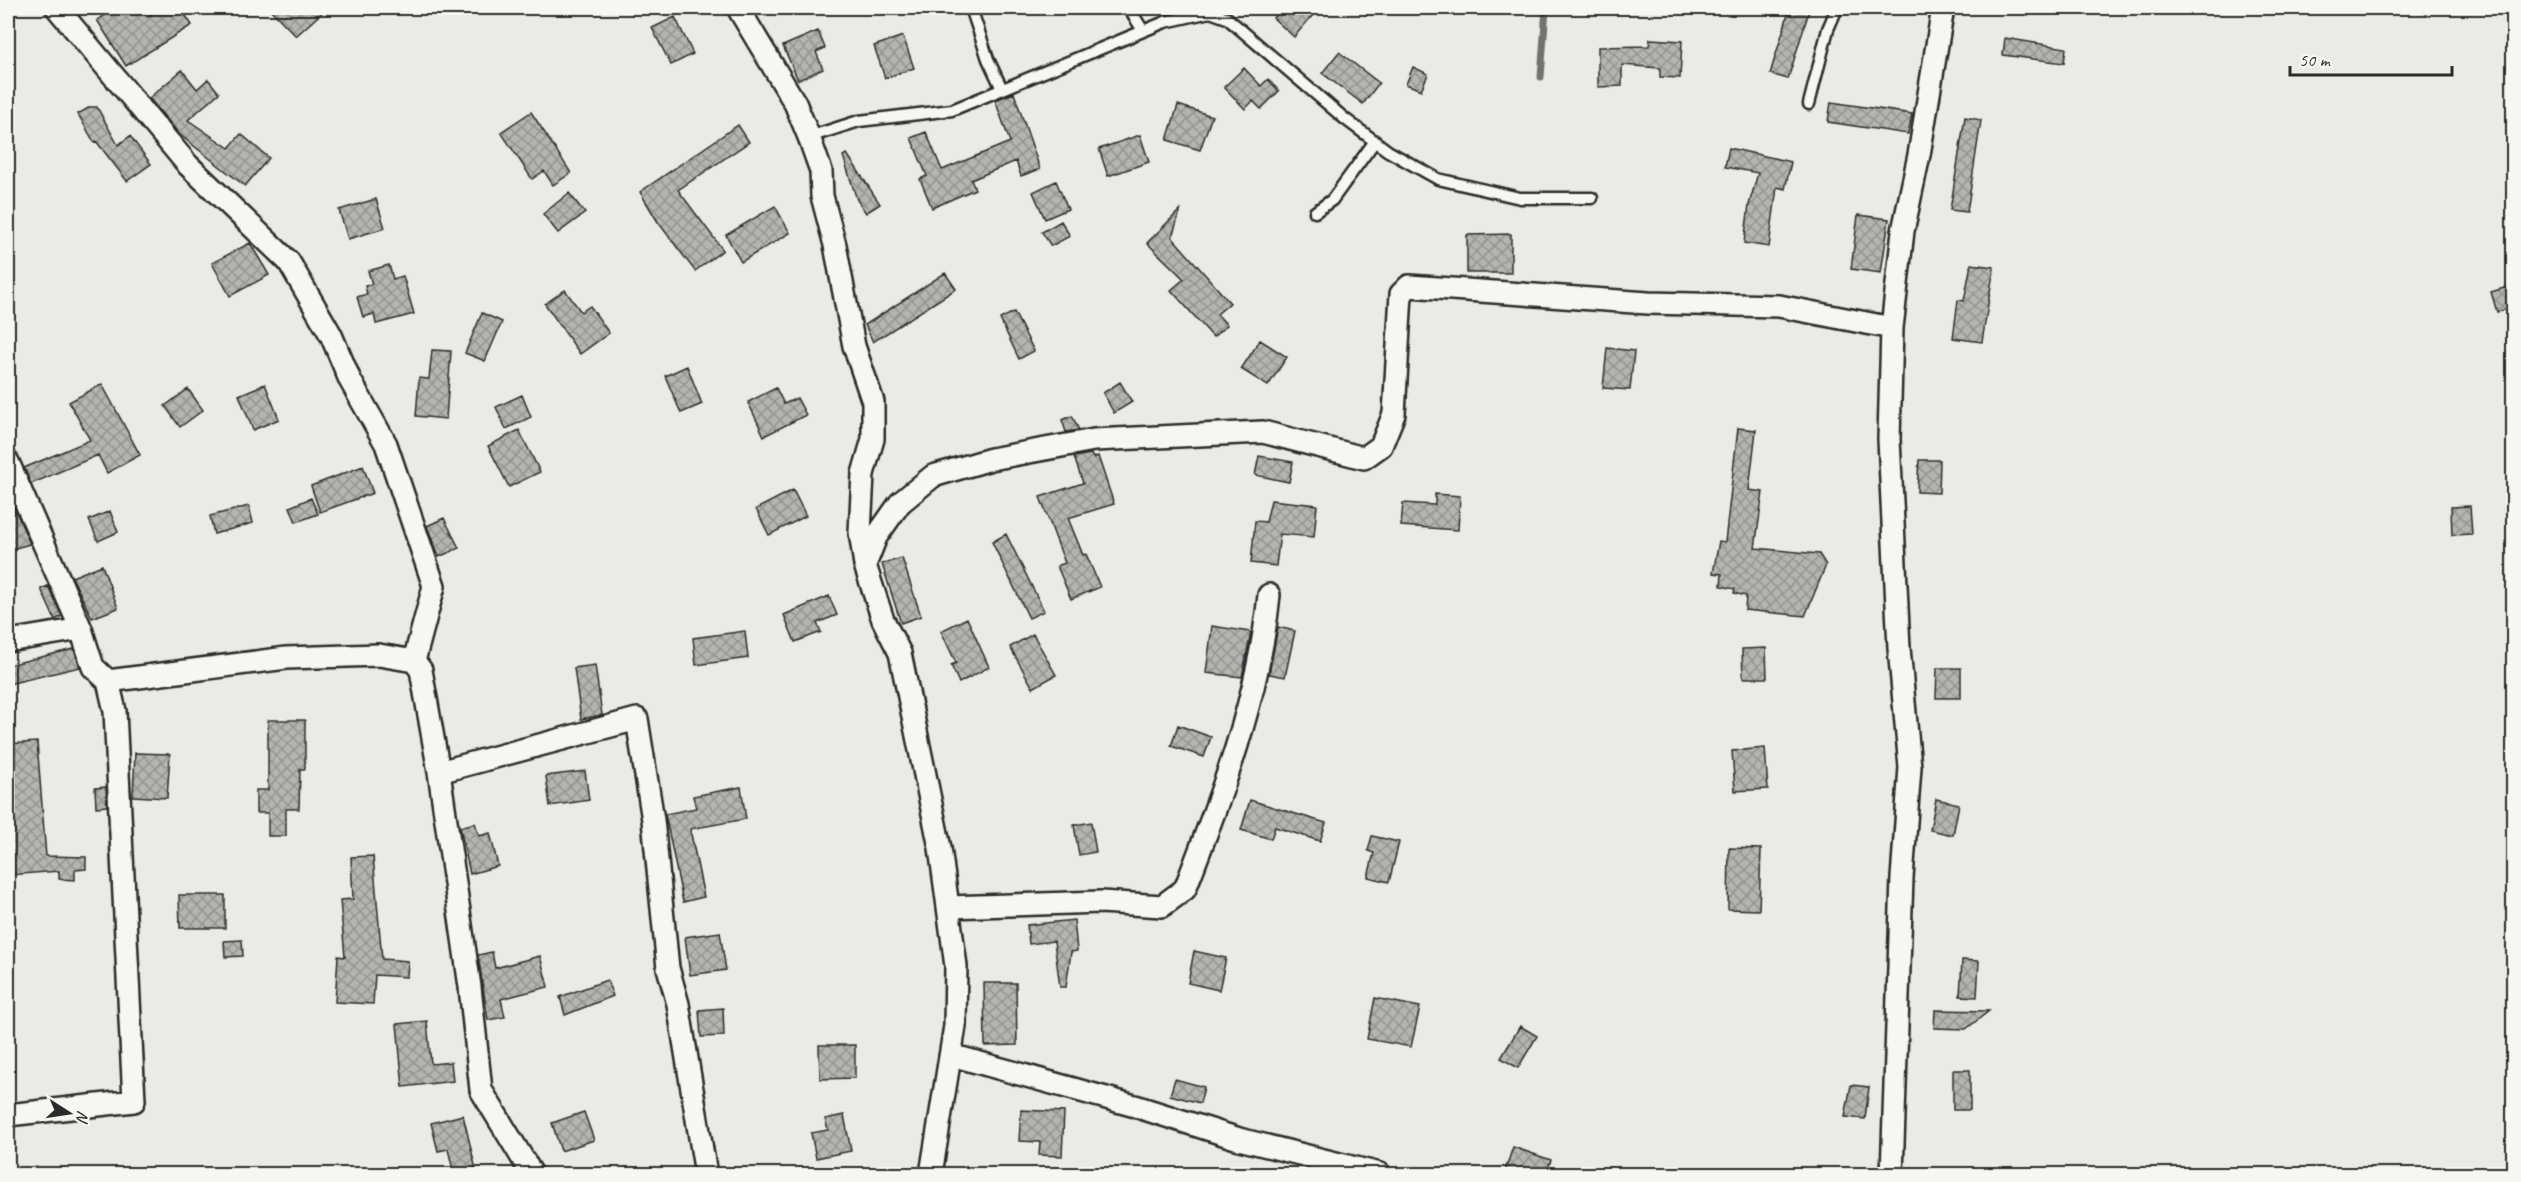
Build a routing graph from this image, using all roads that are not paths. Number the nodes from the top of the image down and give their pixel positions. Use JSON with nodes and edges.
{"nodes":[{"id":1,"x":57,"y":8,"type":"edge"},
{"id":2,"x":738,"y":8,"type":"edge"},
{"id":3,"x":971,"y":8,"type":"edge"},
{"id":4,"x":1129,"y":8,"type":"edge"},
{"id":5,"x":1837,"y":8,"type":"edge"},
{"id":6,"x":1943,"y":8,"type":"edge"},
{"id":7,"x":1210,"y":10,"type":"edge"},
{"id":8,"x":1142,"y":29,"type":"junction"},
{"id":9,"x":1002,"y":88,"type":"junction"},
{"id":10,"x":1809,"y":104,"type":"dead end"},
{"id":11,"x":809,"y":137,"type":"junction"},
{"id":12,"x":1375,"y":141,"type":"junction"},
{"id":13,"x":1592,"y":198,"type":"dead end"},
{"id":14,"x":1315,"y":213,"type":"dead end"},
{"id":15,"x":1892,"y":328,"type":"junction"},
{"id":16,"x":8,"y":462,"type":"edge"},
{"id":17,"x":865,"y":565,"type":"junction"},
{"id":18,"x":1269,"y":595,"type":"dead end"},
{"id":19,"x":81,"y":629,"type":"junction"},
{"id":20,"x":8,"y":641,"type":"edge"},
{"id":21,"x":414,"y":661,"type":"junction"},
{"id":22,"x":108,"y":681,"type":"junction"},
{"id":23,"x":439,"y":772,"type":"junction"},
{"id":24,"x":948,"y":907,"type":"junction"},
{"id":25,"x":951,"y":1055,"type":"junction"},
{"id":26,"x":8,"y":1115,"type":"edge"},
{"id":27,"x":1350,"y":1172,"type":"edge"},
{"id":28,"x":532,"y":1174,"type":"edge"},
{"id":29,"x":706,"y":1174,"type":"edge"},
{"id":30,"x":931,"y":1174,"type":"edge"},
{"id":31,"x":1380,"y":1174,"type":"edge"},
{"id":32,"x":1892,"y":1174,"type":"edge"}],
"edges":[{"from":1,"to":21,"type":"street"},
{"from":2,"to":11,"type":"street"},
{"from":3,"to":9,"type":"lane"},
{"from":4,"to":8,"type":"lane"},
{"from":5,"to":10,"type":"lane"},
{"from":6,"to":15,"type":"street"},
{"from":7,"to":8,"type":"lane"},
{"from":7,"to":12,"type":"lane"},
{"from":8,"to":9,"type":"lane"},
{"from":9,"to":11,"type":"lane"},
{"from":11,"to":17,"type":"street"},
{"from":12,"to":13,"type":"lane"},
{"from":12,"to":14,"type":"lane"},
{"from":15,"to":17,"type":"street"},
{"from":15,"to":32,"type":"street"},
{"from":16,"to":19,"type":"street"},
{"from":17,"to":24,"type":"street"},
{"from":18,"to":24,"type":"street"},
{"from":19,"to":20,"type":"street"},
{"from":19,"to":22,"type":"street"},
{"from":21,"to":22,"type":"street"},
{"from":21,"to":23,"type":"street"},
{"from":22,"to":26,"type":"street"},
{"from":23,"to":28,"type":"street"},
{"from":23,"to":29,"type":"street"},
{"from":24,"to":25,"type":"street"},
{"from":25,"to":27,"type":"street"},
{"from":25,"to":30,"type":"street"},
{"from":27,"to":31,"type":"street"}]}
